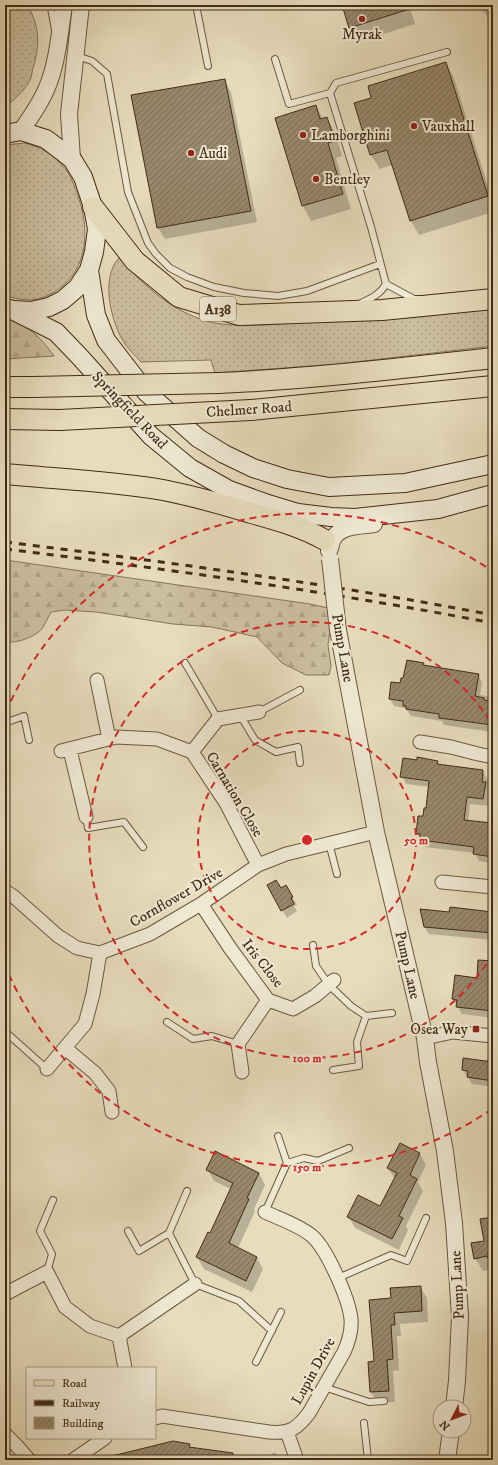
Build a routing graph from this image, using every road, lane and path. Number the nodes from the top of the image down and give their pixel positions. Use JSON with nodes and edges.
{"nodes":[{"id":1,"x":48,"y":5,"type":"edge"},
{"id":2,"x":64,"y":5,"type":"edge"},
{"id":3,"x":81,"y":5,"type":"edge"},
{"id":4,"x":196,"y":5,"type":"edge"},
{"id":5,"x":447,"y":52,"type":"dead end"},
{"id":6,"x":75,"y":55,"type":"junction"},
{"id":7,"x":56,"y":57,"type":"junction"},
{"id":8,"x":275,"y":59,"type":"dead end"},
{"id":9,"x":208,"y":66,"type":"dead end"},
{"id":10,"x":330,"y":93,"type":"junction"},
{"id":11,"x":13,"y":133,"type":"edge"},
{"id":12,"x":72,"y":159,"type":"junction"},
{"id":13,"x":94,"y":207,"type":"junction"},
{"id":14,"x":380,"y":264,"type":"junction"},
{"id":15,"x":89,"y":270,"type":"junction"},
{"id":16,"x":386,"y":284,"type":"junction"},
{"id":17,"x":493,"y":299,"type":"edge"},
{"id":18,"x":443,"y":304,"type":"junction"},
{"id":19,"x":7,"y":308,"type":"edge"},
{"id":20,"x":341,"y":311,"type":"junction"},
{"id":21,"x":493,"y":358,"type":"edge"},
{"id":22,"x":493,"y":386,"type":"edge"},
{"id":23,"x":5,"y":387,"type":"edge"},
{"id":24,"x":5,"y":419,"type":"edge"},
{"id":25,"x":493,"y":464,"type":"edge"},
{"id":26,"x":5,"y":474,"type":"edge"},
{"id":27,"x":493,"y":494,"type":"edge"},
{"id":28,"x":201,"y":498,"type":"junction"},
{"id":29,"x":265,"y":504,"type":"junction"},
{"id":30,"x":438,"y":509,"type":"junction"},
{"id":31,"x":298,"y":513,"type":"junction"},
{"id":32,"x":328,"y":550,"type":"junction"},
{"id":33,"x":185,"y":663,"type":"dead end"},
{"id":34,"x":97,"y":680,"type":"dead end"},
{"id":35,"x":300,"y":690,"type":"dead end"},
{"id":36,"x":259,"y":712,"type":"joint"},
{"id":37,"x":240,"y":715,"type":"junction"},
{"id":38,"x":218,"y":719,"type":"junction"},
{"id":39,"x":5,"y":723,"type":"edge"},
{"id":40,"x":109,"y":739,"type":"junction"},
{"id":41,"x":29,"y":740,"type":"dead end"},
{"id":42,"x":420,"y":742,"type":"dead end"},
{"id":43,"x":192,"y":752,"type":"junction"},
{"id":44,"x":493,"y":757,"type":"edge"},
{"id":45,"x":300,"y":763,"type":"dead end"},
{"id":46,"x":86,"y":816,"type":"joint"},
{"id":47,"x":376,"y":832,"type":"junction"},
{"id":48,"x":329,"y":843,"type":"junction"},
{"id":49,"x":143,"y":847,"type":"dead end"},
{"id":50,"x":258,"y":865,"type":"junction"},
{"id":51,"x":338,"y":874,"type":"dead end"},
{"id":52,"x":442,"y":882,"type":"dead end"},
{"id":53,"x":493,"y":887,"type":"edge"},
{"id":54,"x":5,"y":891,"type":"edge"},
{"id":55,"x":201,"y":904,"type":"junction"},
{"id":56,"x":313,"y":945,"type":"dead end"},
{"id":57,"x":100,"y":953,"type":"junction"},
{"id":58,"x":332,"y":982,"type":"junction"},
{"id":59,"x":268,"y":1000,"type":"junction"},
{"id":60,"x":392,"y":1013,"type":"dead end"},
{"id":61,"x":366,"y":1016,"type":"junction"},
{"id":62,"x":167,"y":1022,"type":"dead end"},
{"id":63,"x":10,"y":1036,"type":"dead end"},
{"id":64,"x":493,"y":1036,"type":"edge"},
{"id":65,"x":425,"y":1038,"type":"junction"},
{"id":66,"x":238,"y":1044,"type":"junction"},
{"id":67,"x":65,"y":1048,"type":"junction"},
{"id":68,"x":47,"y":1070,"type":"joint"},
{"id":69,"x":333,"y":1070,"type":"dead end"},
{"id":70,"x":242,"y":1072,"type":"dead end"},
{"id":71,"x":112,"y":1112,"type":"dead end"},
{"id":72,"x":278,"y":1136,"type":"dead end"},
{"id":73,"x":349,"y":1148,"type":"dead end"},
{"id":74,"x":287,"y":1163,"type":"junction"},
{"id":75,"x":187,"y":1191,"type":"dead end"},
{"id":76,"x":52,"y":1200,"type":"dead end"},
{"id":77,"x":265,"y":1212,"type":"joint"},
{"id":78,"x":426,"y":1218,"type":"dead end"},
{"id":79,"x":128,"y":1231,"type":"dead end"},
{"id":80,"x":169,"y":1233,"type":"junction"},
{"id":81,"x":47,"y":1272,"type":"junction"},
{"id":82,"x":338,"y":1278,"type":"junction"},
{"id":83,"x":195,"y":1284,"type":"junction"},
{"id":84,"x":5,"y":1294,"type":"edge"},
{"id":85,"x":281,"y":1312,"type":"dead end"},
{"id":86,"x":272,"y":1331,"type":"junction"},
{"id":87,"x":119,"y":1336,"type":"junction"},
{"id":88,"x":256,"y":1362,"type":"dead end"},
{"id":89,"x":125,"y":1367,"type":"edge"},
{"id":90,"x":324,"y":1387,"type":"junction"},
{"id":91,"x":455,"y":1399,"type":"edge"},
{"id":92,"x":384,"y":1401,"type":"dead end"},
{"id":93,"x":156,"y":1418,"type":"edge"},
{"id":94,"x":364,"y":1423,"type":"dead end"},
{"id":95,"x":287,"y":1432,"type":"junction"},
{"id":96,"x":5,"y":1434,"type":"edge"},
{"id":97,"x":104,"y":1439,"type":"edge"},
{"id":98,"x":450,"y":1439,"type":"edge"},
{"id":99,"x":81,"y":1458,"type":"edge"},
{"id":100,"x":29,"y":1460,"type":"edge"},
{"id":101,"x":297,"y":1460,"type":"edge"},
{"id":102,"x":368,"y":1460,"type":"edge"},
{"id":103,"x":447,"y":1460,"type":"edge"}],
"edges":[{"from":1,"to":7,"type":"lane"},
{"from":2,"to":7,"type":"street"},
{"from":3,"to":6,"type":"street"},
{"from":4,"to":9,"type":"lane"},
{"from":5,"to":10,"type":"lane"},
{"from":6,"to":12,"type":"street"},
{"from":6,"to":14,"type":"lane"},
{"from":7,"to":11,"type":"street"},
{"from":8,"to":10,"type":"lane"},
{"from":10,"to":14,"type":"lane"},
{"from":11,"to":12,"type":"main road"},
{"from":12,"to":13,"type":"main road"},
{"from":13,"to":15,"type":"main road"},
{"from":13,"to":20,"type":"main road","number":"A138"},
{"from":14,"to":16,"type":"lane"},
{"from":15,"to":19,"type":"main road"},
{"from":15,"to":25,"type":"main road","name":"Springfield Road"},
{"from":16,"to":18,"type":"lane"},
{"from":16,"to":20,"type":"lane"},
{"from":17,"to":18,"type":"main road","number":"A138"},
{"from":18,"to":20,"type":"main road","number":"A138"},
{"from":19,"to":29,"type":"main road","name":"Springfield Road"},
{"from":21,"to":23,"type":"main road","name":"Chelmer Road","bridge":true},
{"from":22,"to":24,"type":"main road","name":"Chelmer Road","bridge":true},
{"from":26,"to":28,"type":"main road"},
{"from":27,"to":30,"type":"main road","name":"Springfield Road"},
{"from":28,"to":29,"type":"main road"},
{"from":28,"to":32,"type":"main road"},
{"from":29,"to":31,"type":"main road","name":"Springfield Road"},
{"from":30,"to":31,"type":"main road","name":"Springfield Road"},
{"from":30,"to":32,"type":"street"},
{"from":31,"to":32,"type":"street"},
{"from":32,"to":47,"type":"street","name":"Pump Lane","bridge":true},
{"from":33,"to":38,"type":"lane"},
{"from":34,"to":40,"type":"street"},
{"from":35,"to":36,"type":"lane"},
{"from":36,"to":37,"type":"street"},
{"from":37,"to":38,"type":"street"},
{"from":37,"to":45,"type":"lane"},
{"from":38,"to":43,"type":"street"},
{"from":39,"to":41,"type":"lane"},
{"from":40,"to":43,"type":"street","name":"Carnation Close"},
{"from":40,"to":46,"type":"street","name":"Carnation Close"},
{"from":42,"to":44,"type":"street"},
{"from":43,"to":50,"type":"street","name":"Carnation Close"},
{"from":46,"to":49,"type":"lane"},
{"from":47,"to":48,"type":"street","name":"Cornflower Drive"},
{"from":47,"to":65,"type":"street","name":"Pump Lane"},
{"from":48,"to":50,"type":"street","name":"Cornflower Drive"},
{"from":48,"to":51,"type":"lane"},
{"from":50,"to":55,"type":"street","name":"Cornflower Drive"},
{"from":52,"to":53,"type":"street"},
{"from":54,"to":57,"type":"street"},
{"from":55,"to":57,"type":"street","name":"Cornflower Drive"},
{"from":55,"to":59,"type":"street","name":"Iris Close"},
{"from":56,"to":58,"type":"lane"},
{"from":57,"to":67,"type":"street"},
{"from":58,"to":59,"type":"street","name":"Iris Close"},
{"from":58,"to":61,"type":"lane"},
{"from":59,"to":66,"type":"street"},
{"from":60,"to":61,"type":"lane"},
{"from":61,"to":69,"type":"lane"},
{"from":62,"to":66,"type":"lane"},
{"from":63,"to":68,"type":"lane"},
{"from":64,"to":65,"type":"street"},
{"from":65,"to":91,"type":"street","name":"Pump Lane"},
{"from":66,"to":70,"type":"street"},
{"from":67,"to":68,"type":"street"},
{"from":67,"to":71,"type":"street"},
{"from":72,"to":74,"type":"lane"},
{"from":73,"to":74,"type":"lane"},
{"from":74,"to":77,"type":"lane"},
{"from":75,"to":80,"type":"lane"},
{"from":76,"to":81,"type":"lane"},
{"from":77,"to":82,"type":"street","name":"Lupin Drive"},
{"from":78,"to":82,"type":"lane"},
{"from":79,"to":80,"type":"lane"},
{"from":80,"to":83,"type":"lane"},
{"from":81,"to":84,"type":"street"},
{"from":81,"to":87,"type":"street"},
{"from":82,"to":90,"type":"street","name":"Lupin Drive"},
{"from":83,"to":86,"type":"lane"},
{"from":83,"to":87,"type":"street"},
{"from":85,"to":86,"type":"lane"},
{"from":86,"to":88,"type":"lane"},
{"from":87,"to":89,"type":"street"},
{"from":90,"to":92,"type":"lane"},
{"from":90,"to":95,"type":"street","name":"Lupin Drive"},
{"from":93,"to":95,"type":"street"},
{"from":94,"to":102,"type":"lane"},
{"from":95,"to":101,"type":"street"},
{"from":96,"to":100,"type":"street"},
{"from":97,"to":99,"type":"street"},
{"from":98,"to":103,"type":"street"}]}
